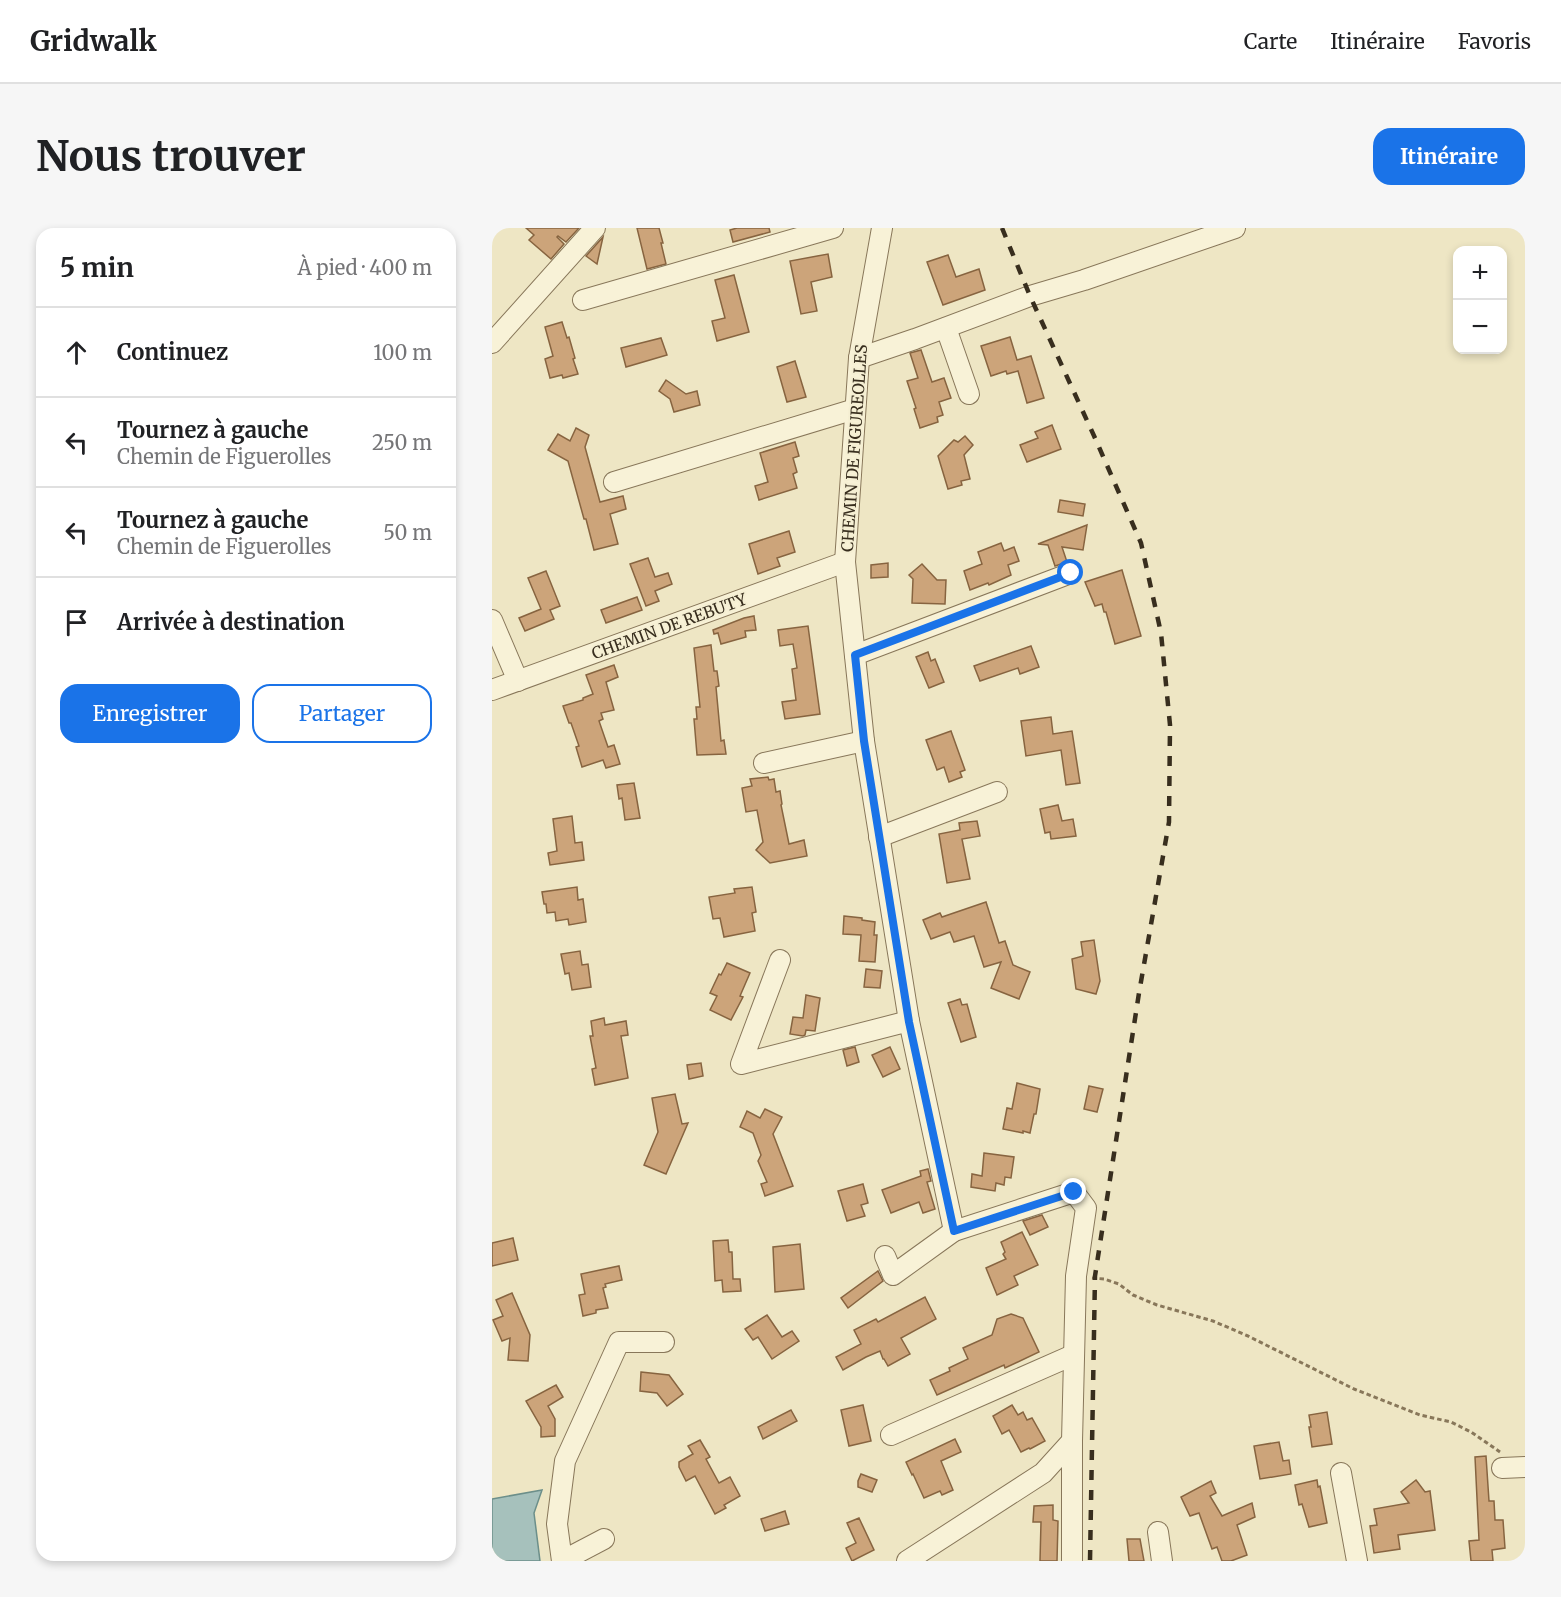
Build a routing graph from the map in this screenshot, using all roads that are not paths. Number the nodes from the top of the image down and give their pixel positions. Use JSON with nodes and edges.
{"nodes":[{"id":1,"x":595,"y":228,"type":"edge"},
{"id":2,"x":833,"y":228,"type":"edge"},
{"id":3,"x":882,"y":228,"type":"edge"},
{"id":4,"x":1235,"y":228,"type":"edge"},
{"id":5,"x":584,"y":300,"type":"dead end"},
{"id":6,"x":946,"y":328,"type":"junction"},
{"id":7,"x":492,"y":343,"type":"edge"},
{"id":8,"x":859,"y":358,"type":"junction"},
{"id":9,"x":969,"y":394,"type":"dead end"},
{"id":10,"x":855,"y":409,"type":"junction"},
{"id":11,"x":614,"y":482,"type":"dead end"},
{"id":12,"x":845,"y":562,"type":"junction"},
{"id":13,"x":1071,"y":573,"type":"dead end"},
{"id":14,"x":492,"y":620,"type":"edge"},
{"id":15,"x":855,"y":655,"type":"junction"},
{"id":16,"x":518,"y":681,"type":"junction"},
{"id":17,"x":492,"y":690,"type":"edge"},
{"id":18,"x":864,"y":741,"type":"junction"},
{"id":19,"x":764,"y":763,"type":"dead end"},
{"id":20,"x":997,"y":792,"type":"dead end"},
{"id":21,"x":879,"y":837,"type":"junction"},
{"id":22,"x":780,"y":960,"type":"dead end"},
{"id":23,"x":909,"y":1022,"type":"junction"},
{"id":24,"x":954,"y":1231,"type":"junction"},
{"id":25,"x":885,"y":1256,"type":"dead end"},
{"id":26,"x":664,"y":1342,"type":"dead end"},
{"id":27,"x":1073,"y":1355,"type":"junction"},
{"id":28,"x":891,"y":1435,"type":"dead end"},
{"id":29,"x":1072,"y":1441,"type":"junction"},
{"id":30,"x":1341,"y":1473,"type":"dead end"},
{"id":31,"x":1158,"y":1532,"type":"dead end"},
{"id":32,"x":604,"y":1539,"type":"dead end"},
{"id":33,"x":562,"y":1561,"type":"edge"},
{"id":34,"x":907,"y":1561,"type":"edge"},
{"id":35,"x":1072,"y":1561,"type":"edge"},
{"id":36,"x":1162,"y":1561,"type":"edge"},
{"id":37,"x":1357,"y":1561,"type":"edge"}],
"edges":[{"from":1,"to":7,"type":"street"},
{"from":2,"to":5,"type":"street"},
{"from":3,"to":8,"type":"street","name":"CHEMIN DE FIGUREOLLES"},
{"from":4,"to":6,"type":"street"},
{"from":6,"to":8,"type":"street"},
{"from":6,"to":9,"type":"street"},
{"from":8,"to":10,"type":"street","name":"CHEMIN DE FIGUREOLLES"},
{"from":10,"to":11,"type":"street"},
{"from":10,"to":12,"type":"street","name":"CHEMIN DE FIGUREOLLES"},
{"from":12,"to":15,"type":"street","name":"CHEMIN DE FIGUREOLLES"},
{"from":12,"to":16,"type":"street","name":"CHEMIN DE REBUTY"},
{"from":13,"to":15,"type":"street"},
{"from":14,"to":16,"type":"street"},
{"from":15,"to":18,"type":"street","name":"CHEMIN DE FIGUREOLLES"},
{"from":16,"to":17,"type":"street","name":"CHEMIN DE REBUTY"},
{"from":18,"to":19,"type":"street"},
{"from":18,"to":21,"type":"street","name":"CHEMIN DE FIGUREOLLES"},
{"from":20,"to":21,"type":"street"},
{"from":21,"to":23,"type":"street","name":"CHEMIN DE FIGUREOLLES"},
{"from":22,"to":23,"type":"street"},
{"from":23,"to":24,"type":"street","name":"CHEMIN DE FIGUREOLLES"},
{"from":24,"to":25,"type":"street"},
{"from":24,"to":27,"type":"street"},
{"from":26,"to":33,"type":"street"},
{"from":27,"to":28,"type":"street"},
{"from":27,"to":29,"type":"street"},
{"from":29,"to":34,"type":"street"},
{"from":29,"to":35,"type":"street"},
{"from":30,"to":37,"type":"street"},
{"from":31,"to":36,"type":"street"},
{"from":32,"to":33,"type":"street"}]}
